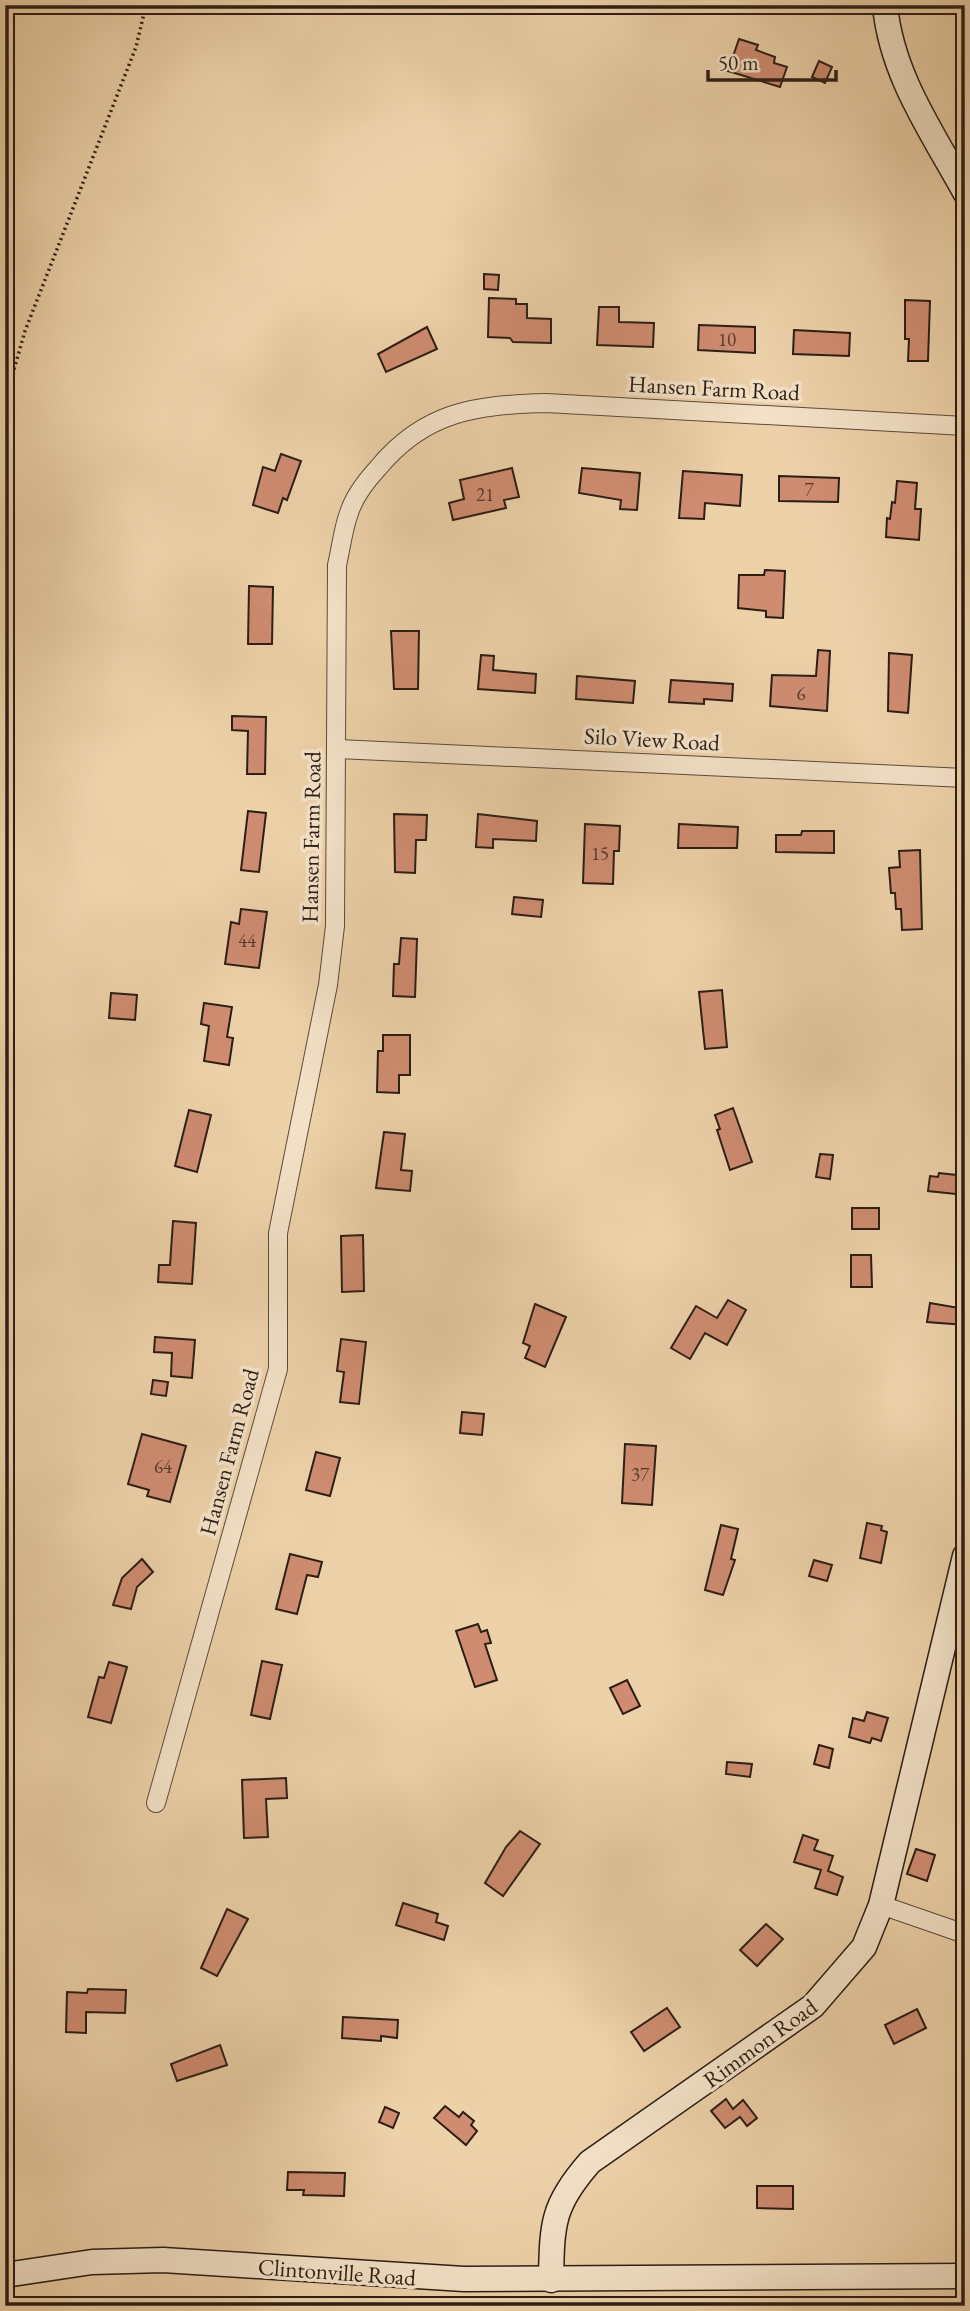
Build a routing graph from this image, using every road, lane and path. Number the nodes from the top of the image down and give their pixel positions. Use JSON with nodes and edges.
{"nodes":[{"id":1,"x":146,"y":5,"type":"edge"},
{"id":2,"x":885,"y":5,"type":"edge"},
{"id":3,"x":965,"y":192,"type":"edge"},
{"id":4,"x":5,"y":401,"type":"edge"},
{"id":5,"x":965,"y":426,"type":"edge"},
{"id":6,"x":338,"y":749,"type":"junction"},
{"id":7,"x":965,"y":778,"type":"edge"},
{"id":8,"x":965,"y":1556,"type":"edge"},
{"id":9,"x":156,"y":1803,"type":"dead end"},
{"id":10,"x":881,"y":1905,"type":"junction"},
{"id":11,"x":965,"y":1934,"type":"edge"},
{"id":12,"x":5,"y":2275,"type":"edge"},
{"id":13,"x":965,"y":2276,"type":"edge"},
{"id":14,"x":551,"y":2280,"type":"junction"}],
"edges":[{"from":1,"to":4,"type":"path"},
{"from":2,"to":3,"type":"street"},
{"from":5,"to":6,"type":"street","name":"Hansen Farm Road"},
{"from":6,"to":7,"type":"street","name":"Silo View Road"},
{"from":6,"to":9,"type":"street","name":"Hansen Farm Road"},
{"from":8,"to":10,"type":"street","name":"Rimmon Road"},
{"from":10,"to":11,"type":"street"},
{"from":10,"to":14,"type":"street","name":"Rimmon Road"},
{"from":12,"to":14,"type":"street","name":"Clintonville Road"},
{"from":13,"to":14,"type":"street","name":"Clintonville Road"}]}
